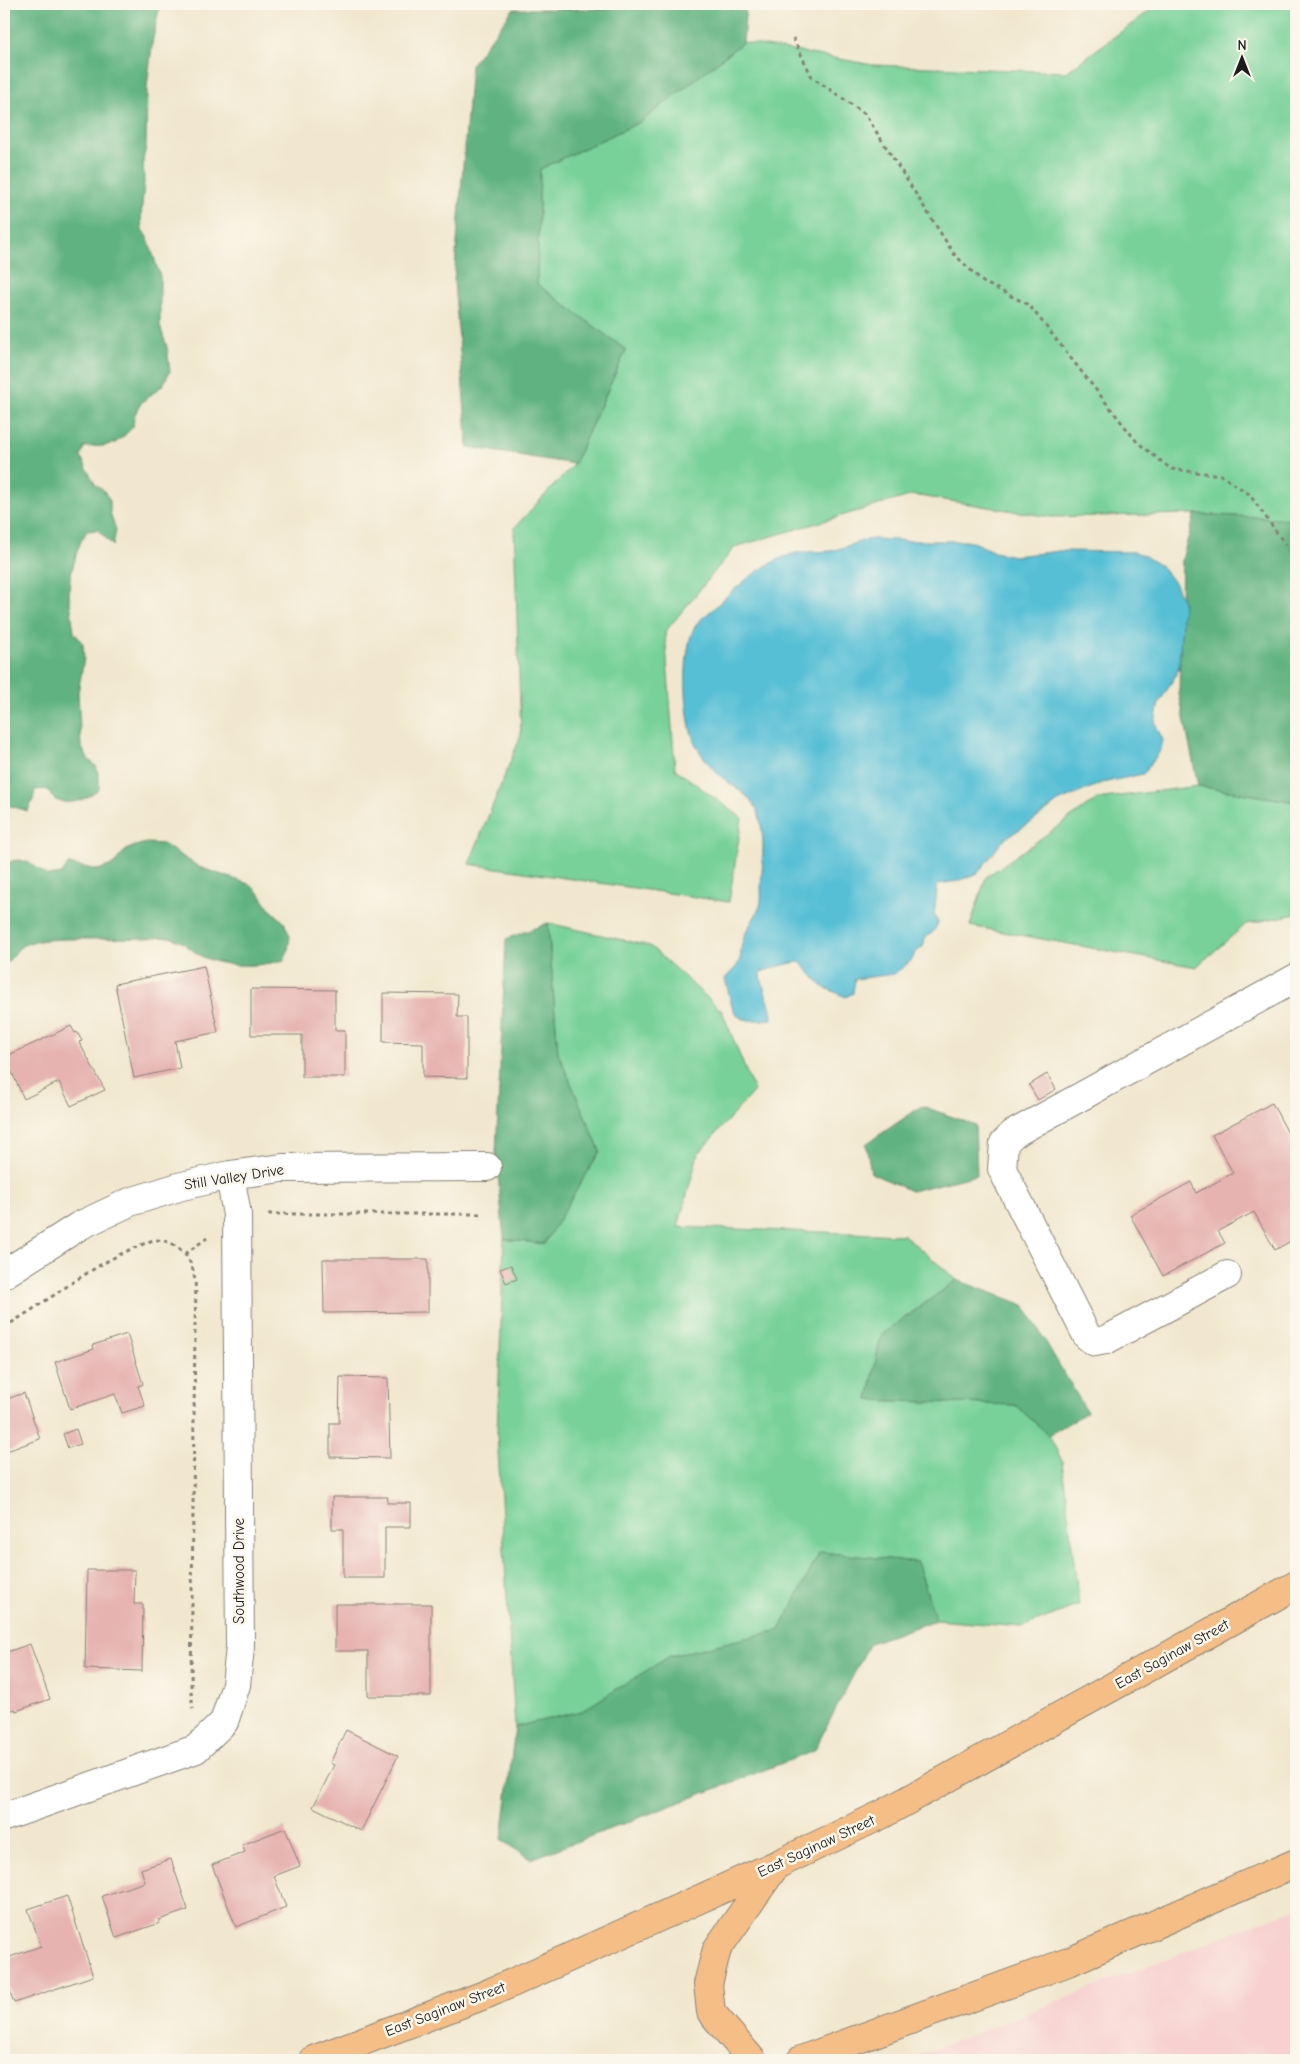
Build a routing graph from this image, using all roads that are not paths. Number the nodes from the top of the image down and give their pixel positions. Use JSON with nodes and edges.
{"nodes":[{"id":1,"x":1296,"y":978,"type":"edge"},
{"id":2,"x":487,"y":1167,"type":"dead end"},
{"id":3,"x":230,"y":1175,"type":"junction"},
{"id":4,"x":4,"y":1274,"type":"edge"},
{"id":5,"x":1227,"y":1275,"type":"dead end"},
{"id":6,"x":1296,"y":1585,"type":"edge"},
{"id":7,"x":4,"y":1817,"type":"edge"},
{"id":8,"x":1296,"y":1863,"type":"edge"},
{"id":9,"x":776,"y":1865,"type":"junction"},
{"id":10,"x":313,"y":2060,"type":"edge"},
{"id":11,"x":752,"y":2060,"type":"edge"},
{"id":12,"x":801,"y":2060,"type":"edge"}],
"edges":[{"from":1,"to":5,"type":"street"},
{"from":2,"to":3,"type":"street","name":"Still Valley Drive"},
{"from":3,"to":4,"type":"street","name":"Still Valley Drive"},
{"from":3,"to":7,"type":"street","name":"Southwood Drive"},
{"from":6,"to":9,"type":"main road","name":"East Saginaw Street"},
{"from":8,"to":12,"type":"main road"},
{"from":9,"to":10,"type":"main road","name":"East Saginaw Street"},
{"from":9,"to":11,"type":"main road"}]}
